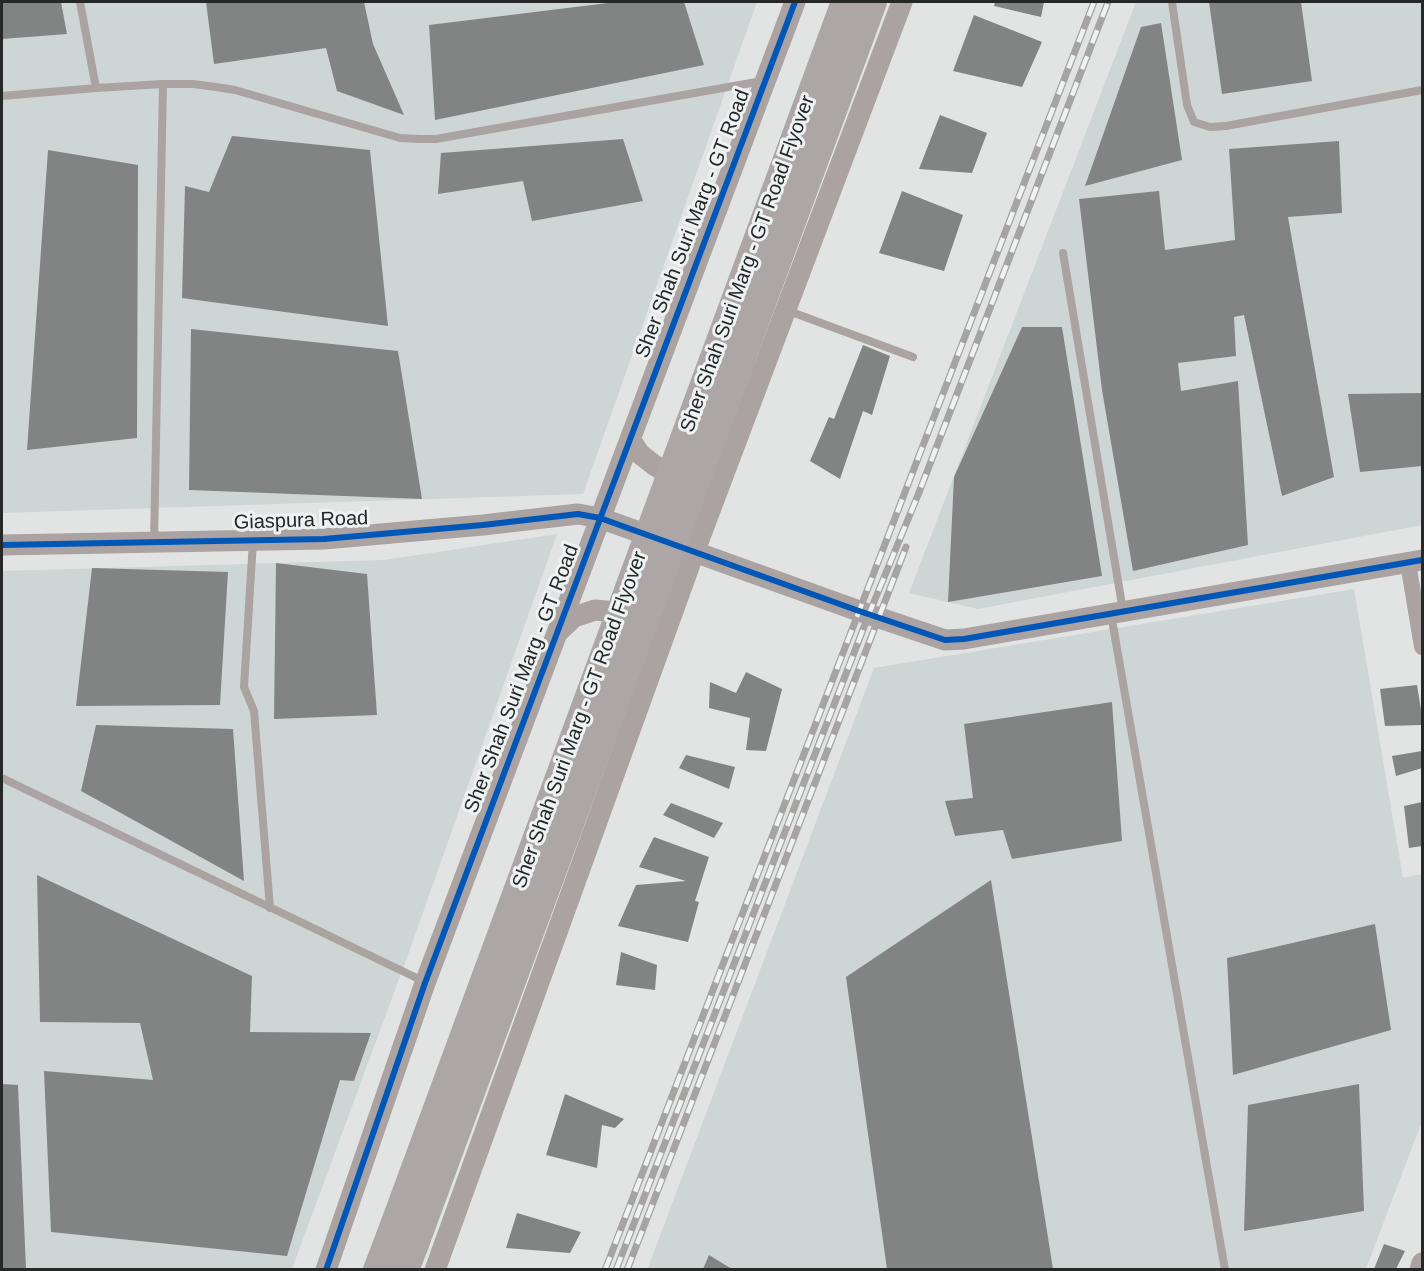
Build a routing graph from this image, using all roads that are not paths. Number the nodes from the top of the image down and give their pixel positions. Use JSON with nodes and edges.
{"nodes":[{"id":1,"x":80,"y":2,"type":"edge"},
{"id":2,"x":795,"y":2,"type":"edge"},
{"id":3,"x":845,"y":2,"type":"edge"},
{"id":4,"x":873,"y":2,"type":"edge"},
{"id":5,"x":902,"y":2,"type":"edge"},
{"id":6,"x":1172,"y":2,"type":"edge"},
{"id":7,"x":765,"y":81,"type":"junction"},
{"id":8,"x":164,"y":84,"type":"junction"},
{"id":9,"x":96,"y":88,"type":"junction"},
{"id":10,"x":1422,"y":90,"type":"edge"},
{"id":11,"x":2,"y":96,"type":"edge"},
{"id":12,"x":1063,"y":253,"type":"dead end"},
{"id":13,"x":785,"y":310,"type":"junction"},
{"id":14,"x":913,"y":357,"type":"dead end"},
{"id":15,"x":630,"y":439,"type":"junction"},
{"id":16,"x":722,"y":478,"type":"junction"},
{"id":17,"x":600,"y":518,"type":"junction"},
{"id":18,"x":253,"y":540,"type":"junction"},
{"id":19,"x":154,"y":542,"type":"junction"},
{"id":20,"x":2,"y":545,"type":"edge"},
{"id":21,"x":694,"y":553,"type":"junction"},
{"id":22,"x":1415,"y":561,"type":"edge"},
{"id":23,"x":1117,"y":613,"type":"junction"},
{"id":24,"x":558,"y":631,"type":"junction"},
{"id":25,"x":1422,"y":647,"type":"edge"},
{"id":26,"x":655,"y":660,"type":"junction"},
{"id":27,"x":2,"y":778,"type":"edge"},
{"id":28,"x":270,"y":908,"type":"junction"},
{"id":29,"x":425,"y":983,"type":"junction"},
{"id":30,"x":403,"y":1250,"type":"edge"},
{"id":31,"x":1422,"y":1263,"type":"edge"},
{"id":32,"x":326,"y":1269,"type":"edge"},
{"id":33,"x":377,"y":1269,"type":"edge"},
{"id":34,"x":435,"y":1269,"type":"edge"},
{"id":35,"x":1225,"y":1269,"type":"edge"},
{"id":36,"x":1420,"y":1269,"type":"edge"}],
"edges":[{"from":1,"to":9,"type":"lane"},
{"from":2,"to":7,"type":"street","name":"Sher Shah Suri Marg - GT Road"},
{"from":3,"to":30,"type":"highway","name":"Sher Shah Suri Marg - GT Road Flyover","bridge":true},
{"from":4,"to":30,"type":"highway","name":"Sher Shah Suri Marg - GT Road Flyover","bridge":true},
{"from":5,"to":13,"type":"street"},
{"from":6,"to":10,"type":"lane"},
{"from":7,"to":8,"type":"lane"},
{"from":7,"to":15,"type":"street","name":"Sher Shah Suri Marg - GT Road"},
{"from":8,"to":9,"type":"lane"},
{"from":8,"to":19,"type":"lane"},
{"from":9,"to":11,"type":"lane"},
{"from":12,"to":23,"type":"lane"},
{"from":13,"to":14,"type":"lane"},
{"from":13,"to":16,"type":"street"},
{"from":15,"to":16,"type":"street"},
{"from":15,"to":17,"type":"street","name":"Sher Shah Suri Marg - GT Road"},
{"from":16,"to":21,"type":"street"},
{"from":17,"to":18,"type":"street","name":"Giaspura Road"},
{"from":17,"to":21,"type":"street","name":"Giaspura Road"},
{"from":17,"to":24,"type":"street","name":"Sher Shah Suri Marg - GT Road"},
{"from":18,"to":19,"type":"street","name":"Giaspura Road"},
{"from":18,"to":28,"type":"lane"},
{"from":19,"to":20,"type":"street","name":"Giaspura Road"},
{"from":21,"to":23,"type":"street","name":"Giaspura Road"},
{"from":21,"to":26,"type":"street"},
{"from":22,"to":23,"type":"street","name":"Giaspura Road"},
{"from":22,"to":25,"type":"street"},
{"from":23,"to":35,"type":"lane"},
{"from":24,"to":26,"type":"street"},
{"from":24,"to":29,"type":"street","name":"Sher Shah Suri Marg - GT Road"},
{"from":26,"to":34,"type":"street"},
{"from":27,"to":28,"type":"lane"},
{"from":28,"to":29,"type":"lane"},
{"from":29,"to":32,"type":"street","name":"Sher Shah Suri Marg - GT Road"},
{"from":30,"to":33,"type":"highway","name":"Sher Shah Suri Marg - GT Road Flyover"},
{"from":31,"to":36,"type":"street"}]}
